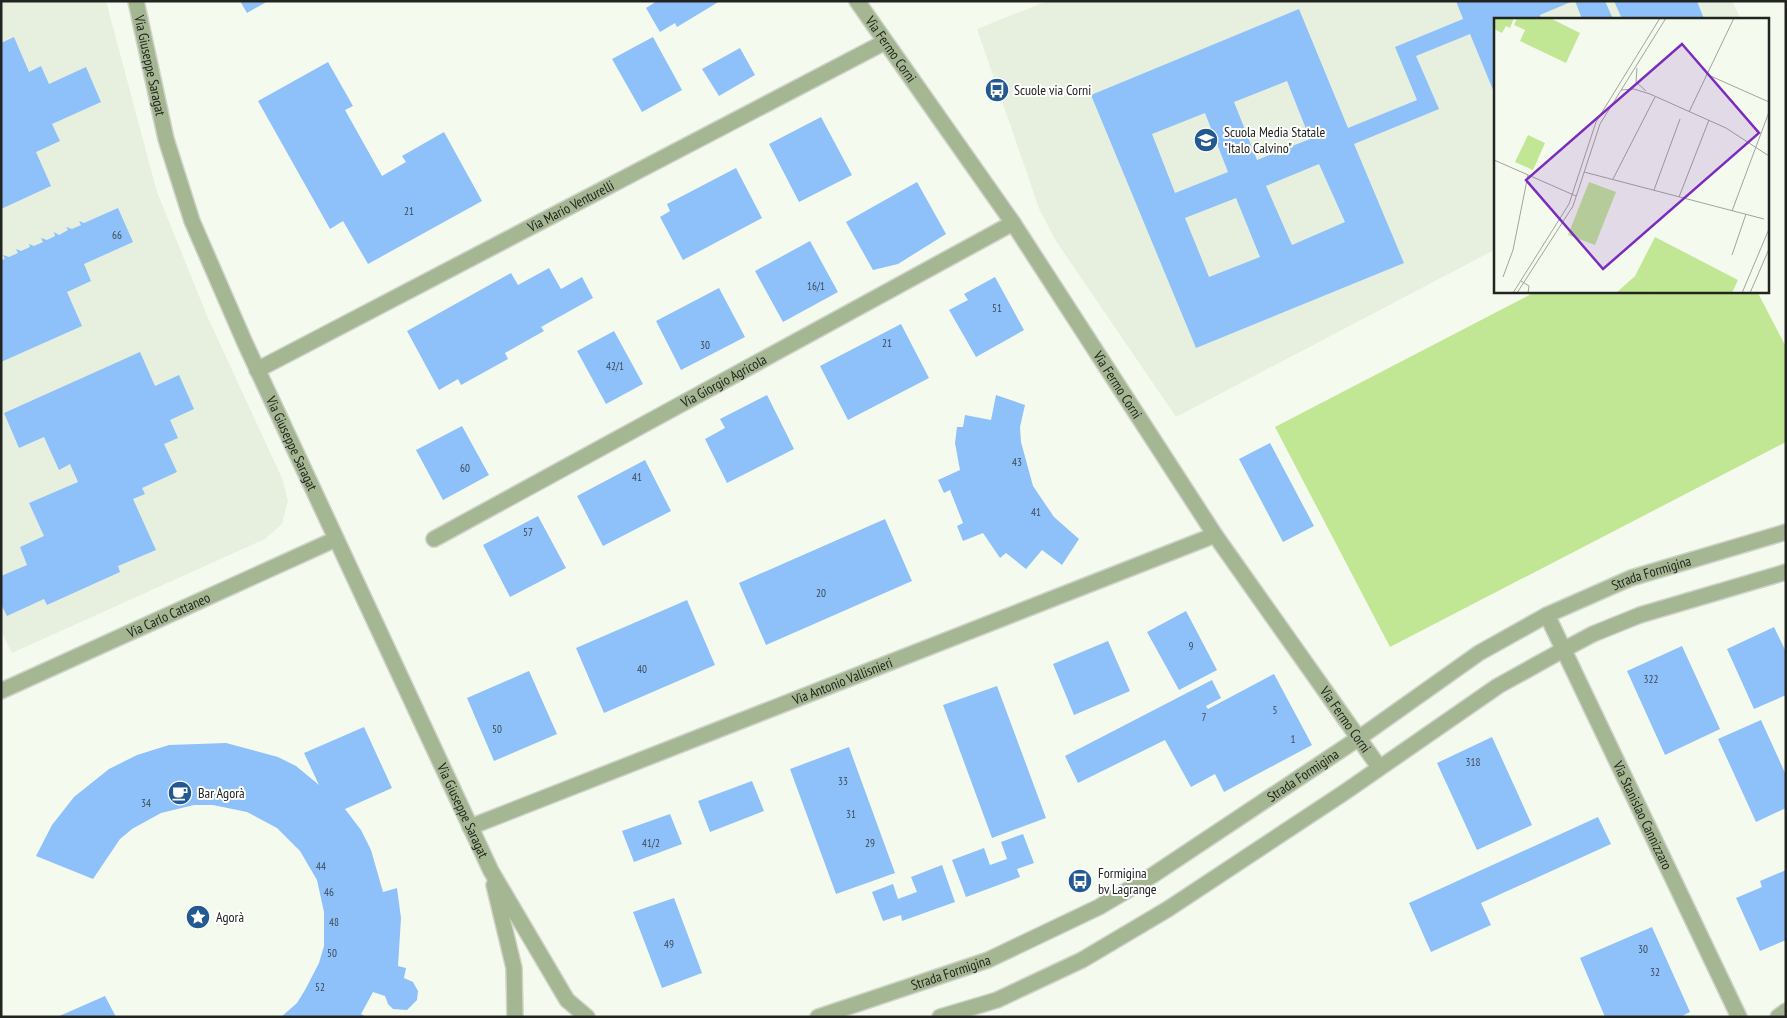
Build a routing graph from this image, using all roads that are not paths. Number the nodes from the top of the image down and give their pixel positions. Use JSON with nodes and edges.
{"nodes":[{"id":1,"x":136,"y":1,"type":"edge"},
{"id":2,"x":857,"y":1,"type":"edge"},
{"id":3,"x":885,"y":42,"type":"junction"},
{"id":4,"x":1012,"y":223,"type":"junction"},
{"id":5,"x":257,"y":370,"type":"junction"},
{"id":6,"x":1786,"y":532,"type":"edge"},
{"id":7,"x":1215,"y":535,"type":"junction"},
{"id":8,"x":336,"y":539,"type":"junction"},
{"id":9,"x":434,"y":539,"type":"dead end"},
{"id":10,"x":1786,"y":572,"type":"edge"},
{"id":11,"x":1547,"y":615,"type":"junction"},
{"id":12,"x":1563,"y":650,"type":"junction"},
{"id":13,"x":3,"y":686,"type":"edge"},
{"id":14,"x":1359,"y":738,"type":"junction"},
{"id":15,"x":1380,"y":767,"type":"junction"},
{"id":16,"x":470,"y":827,"type":"junction"},
{"id":17,"x":491,"y":871,"type":"junction"},
{"id":18,"x":858,"y":1011,"type":"edge"},
{"id":19,"x":1786,"y":1011,"type":"edge"},
{"id":20,"x":515,"y":1017,"type":"edge"},
{"id":21,"x":587,"y":1017,"type":"edge"},
{"id":22,"x":818,"y":1017,"type":"edge"},
{"id":23,"x":940,"y":1017,"type":"edge"},
{"id":24,"x":1739,"y":1017,"type":"edge"},
{"id":25,"x":1778,"y":1017,"type":"edge"}],
"edges":[{"from":1,"to":5,"type":"street","name":"Via Giuseppe Saragat"},
{"from":2,"to":3,"type":"street","name":"Via Fermo Corni"},
{"from":3,"to":4,"type":"street","name":"Via Fermo Corni"},
{"from":3,"to":5,"type":"street","name":"Via Mario Venturelli"},
{"from":4,"to":7,"type":"street","name":"Via Fermo Corni"},
{"from":4,"to":9,"type":"street","name":"Via Giorgio Agricola"},
{"from":5,"to":8,"type":"street","name":"Via Giuseppe Saragat"},
{"from":6,"to":11,"type":"street","name":"Strada Formigina"},
{"from":7,"to":14,"type":"street","name":"Via Fermo Corni"},
{"from":7,"to":16,"type":"street","name":"Via Antonio Vallisnieri"},
{"from":8,"to":13,"type":"street","name":"Via Carlo Cattaneo"},
{"from":8,"to":16,"type":"street","name":"Via Giuseppe Saragat"},
{"from":10,"to":12,"type":"street"},
{"from":11,"to":12,"type":"street","name":"Via Stanislao Cannizzaro"},
{"from":11,"to":14,"type":"street","name":"Strada Formigina"},
{"from":12,"to":15,"type":"street"},
{"from":12,"to":24,"type":"street","name":"Via Stanislao Cannizzaro"},
{"from":14,"to":15,"type":"street","name":"Via Fermo Corni"},
{"from":14,"to":18,"type":"street","name":"Strada Formigina"},
{"from":15,"to":23,"type":"street"},
{"from":16,"to":17,"type":"street","name":"Via Giuseppe Saragat"},
{"from":17,"to":20,"type":"street","name":"Via Giuseppe Saragat"},
{"from":17,"to":21,"type":"street","name":"Via Giuseppe Saragat"},
{"from":18,"to":22,"type":"street","name":"Strada Formigina"},
{"from":19,"to":25,"type":"street"}]}
